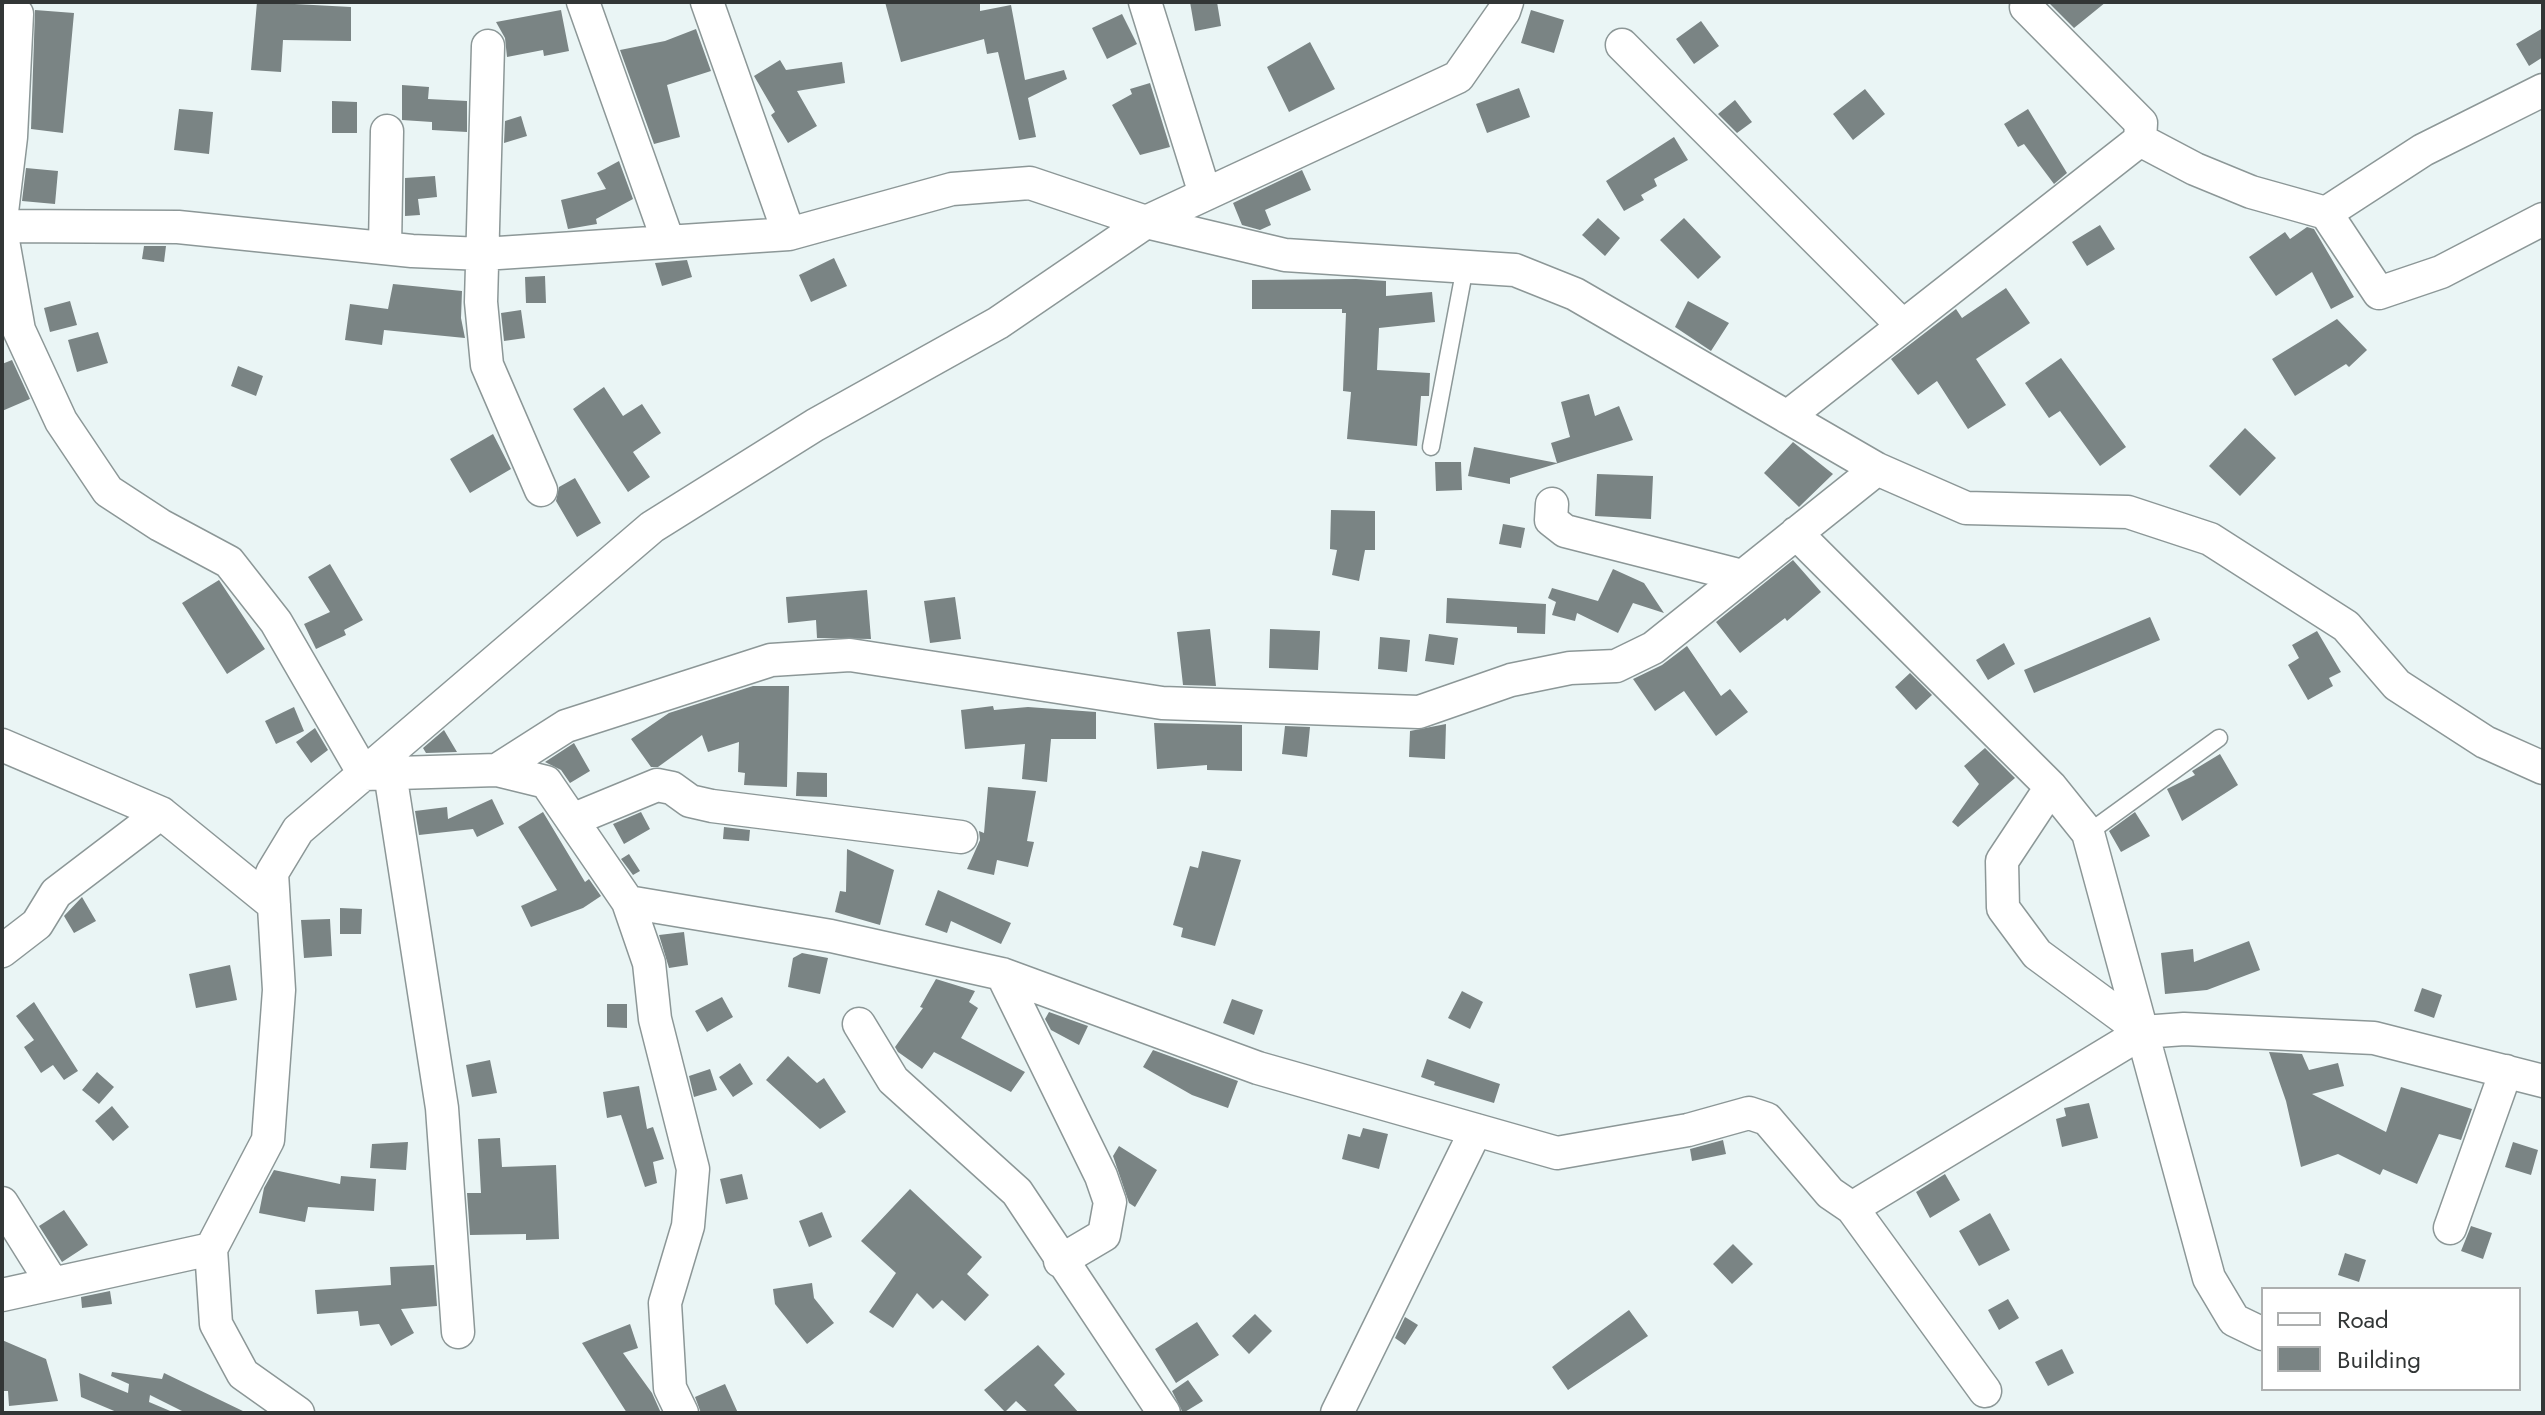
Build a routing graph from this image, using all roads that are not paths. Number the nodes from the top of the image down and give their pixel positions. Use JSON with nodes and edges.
{"nodes":[{"id":1,"x":583,"y":2,"type":"edge"},
{"id":2,"x":707,"y":2,"type":"edge"},
{"id":3,"x":1145,"y":2,"type":"edge"},
{"id":4,"x":1507,"y":2,"type":"edge"},
{"id":5,"x":2026,"y":7,"type":"dead end"},
{"id":6,"x":17,"y":14,"type":"dead end"},
{"id":7,"x":1622,"y":45,"type":"dead end"},
{"id":8,"x":488,"y":46,"type":"dead end"},
{"id":9,"x":2543,"y":90,"type":"edge"},
{"id":10,"x":387,"y":131,"type":"dead end"},
{"id":11,"x":2140,"y":140,"type":"junction"},
{"id":12,"x":1205,"y":194,"type":"junction"},
{"id":13,"x":2,"y":212,"type":"edge"},
{"id":14,"x":2326,"y":213,"type":"junction"},
{"id":15,"x":2543,"y":219,"type":"edge"},
{"id":16,"x":1146,"y":222,"type":"junction"},
{"id":17,"x":2,"y":226,"type":"edge"},
{"id":18,"x":789,"y":234,"type":"junction"},
{"id":19,"x":2,"y":235,"type":"edge"},
{"id":20,"x":668,"y":241,"type":"junction"},
{"id":21,"x":385,"y":248,"type":"junction"},
{"id":22,"x":483,"y":254,"type":"junction"},
{"id":23,"x":1465,"y":267,"type":"junction"},
{"id":24,"x":1903,"y":326,"type":"junction"},
{"id":25,"x":1787,"y":417,"type":"junction"},
{"id":26,"x":1431,"y":447,"type":"dead end"},
{"id":27,"x":1877,"y":469,"type":"junction"},
{"id":28,"x":541,"y":490,"type":"dead end"},
{"id":29,"x":1552,"y":504,"type":"dead end"},
{"id":30,"x":1796,"y":533,"type":"junction"},
{"id":31,"x":1742,"y":576,"type":"junction"},
{"id":32,"x":2219,"y":738,"type":"dead end"},
{"id":33,"x":2,"y":745,"type":"edge"},
{"id":34,"x":2543,"y":768,"type":"edge"},
{"id":35,"x":497,"y":770,"type":"junction"},
{"id":36,"x":377,"y":773,"type":"junction"},
{"id":37,"x":2051,"y":787,"type":"junction"},
{"id":38,"x":161,"y":813,"type":"junction"},
{"id":39,"x":572,"y":820,"type":"junction"},
{"id":40,"x":2088,"y":833,"type":"junction"},
{"id":41,"x":961,"y":837,"type":"dead end"},
{"id":42,"x":628,"y":902,"type":"junction"},
{"id":43,"x":274,"y":905,"type":"junction"},
{"id":44,"x":2,"y":951,"type":"edge"},
{"id":45,"x":1002,"y":974,"type":"junction"},
{"id":46,"x":859,"y":1024,"type":"dead end"},
{"id":47,"x":2143,"y":1032,"type":"junction"},
{"id":48,"x":2506,"y":1071,"type":"junction"},
{"id":49,"x":2543,"y":1081,"type":"edge"},
{"id":50,"x":1476,"y":1130,"type":"junction"},
{"id":51,"x":2,"y":1203,"type":"edge"},
{"id":52,"x":1852,"y":1208,"type":"junction"},
{"id":53,"x":2450,"y":1228,"type":"dead end"},
{"id":54,"x":211,"y":1249,"type":"junction"},
{"id":55,"x":1060,"y":1261,"type":"junction"},
{"id":56,"x":52,"y":1283,"type":"junction"},
{"id":57,"x":2,"y":1295,"type":"edge"},
{"id":58,"x":458,"y":1332,"type":"dead end"},
{"id":59,"x":2261,"y":1333,"type":"edge"},
{"id":60,"x":1985,"y":1391,"type":"dead end"},
{"id":61,"x":298,"y":1413,"type":"edge"},
{"id":62,"x":682,"y":1413,"type":"edge"},
{"id":63,"x":1164,"y":1413,"type":"edge"},
{"id":64,"x":1337,"y":1413,"type":"edge"}],
"edges":[{"from":1,"to":20,"type":"street"},
{"from":2,"to":18,"type":"street"},
{"from":3,"to":12,"type":"street"},
{"from":4,"to":12,"type":"street"},
{"from":5,"to":11,"type":"street"},
{"from":6,"to":13,"type":"street"},
{"from":7,"to":24,"type":"street"},
{"from":8,"to":22,"type":"street"},
{"from":9,"to":14,"type":"street"},
{"from":10,"to":21,"type":"street"},
{"from":11,"to":14,"type":"street"},
{"from":11,"to":24,"type":"street"},
{"from":12,"to":16,"type":"street"},
{"from":14,"to":15,"type":"street"},
{"from":16,"to":18,"type":"street"},
{"from":16,"to":23,"type":"street"},
{"from":16,"to":36,"type":"street"},
{"from":17,"to":21,"type":"street"},
{"from":18,"to":20,"type":"street"},
{"from":19,"to":36,"type":"street"},
{"from":20,"to":22,"type":"street"},
{"from":21,"to":22,"type":"street"},
{"from":22,"to":28,"type":"street"},
{"from":23,"to":25,"type":"street"},
{"from":23,"to":26,"type":"lane"},
{"from":24,"to":25,"type":"street"},
{"from":25,"to":27,"type":"street"},
{"from":27,"to":30,"type":"street"},
{"from":27,"to":34,"type":"street"},
{"from":29,"to":31,"type":"street"},
{"from":30,"to":31,"type":"street"},
{"from":30,"to":37,"type":"street"},
{"from":31,"to":35,"type":"street"},
{"from":32,"to":40,"type":"lane"},
{"from":33,"to":38,"type":"street"},
{"from":35,"to":36,"type":"street"},
{"from":35,"to":39,"type":"street"},
{"from":36,"to":43,"type":"street"},
{"from":36,"to":58,"type":"street"},
{"from":37,"to":40,"type":"street"},
{"from":37,"to":47,"type":"street"},
{"from":38,"to":43,"type":"street"},
{"from":38,"to":44,"type":"street"},
{"from":39,"to":41,"type":"street"},
{"from":39,"to":42,"type":"street"},
{"from":40,"to":47,"type":"street"},
{"from":42,"to":45,"type":"street"},
{"from":42,"to":62,"type":"street"},
{"from":43,"to":54,"type":"street"},
{"from":45,"to":50,"type":"street"},
{"from":45,"to":55,"type":"street"},
{"from":46,"to":55,"type":"street"},
{"from":47,"to":48,"type":"street"},
{"from":47,"to":52,"type":"street"},
{"from":47,"to":59,"type":"street"},
{"from":48,"to":49,"type":"street"},
{"from":48,"to":53,"type":"street"},
{"from":50,"to":52,"type":"street"},
{"from":50,"to":64,"type":"street"},
{"from":51,"to":56,"type":"street"},
{"from":52,"to":60,"type":"street"},
{"from":54,"to":56,"type":"street"},
{"from":54,"to":61,"type":"street"},
{"from":55,"to":63,"type":"street"},
{"from":56,"to":57,"type":"street"}]}
